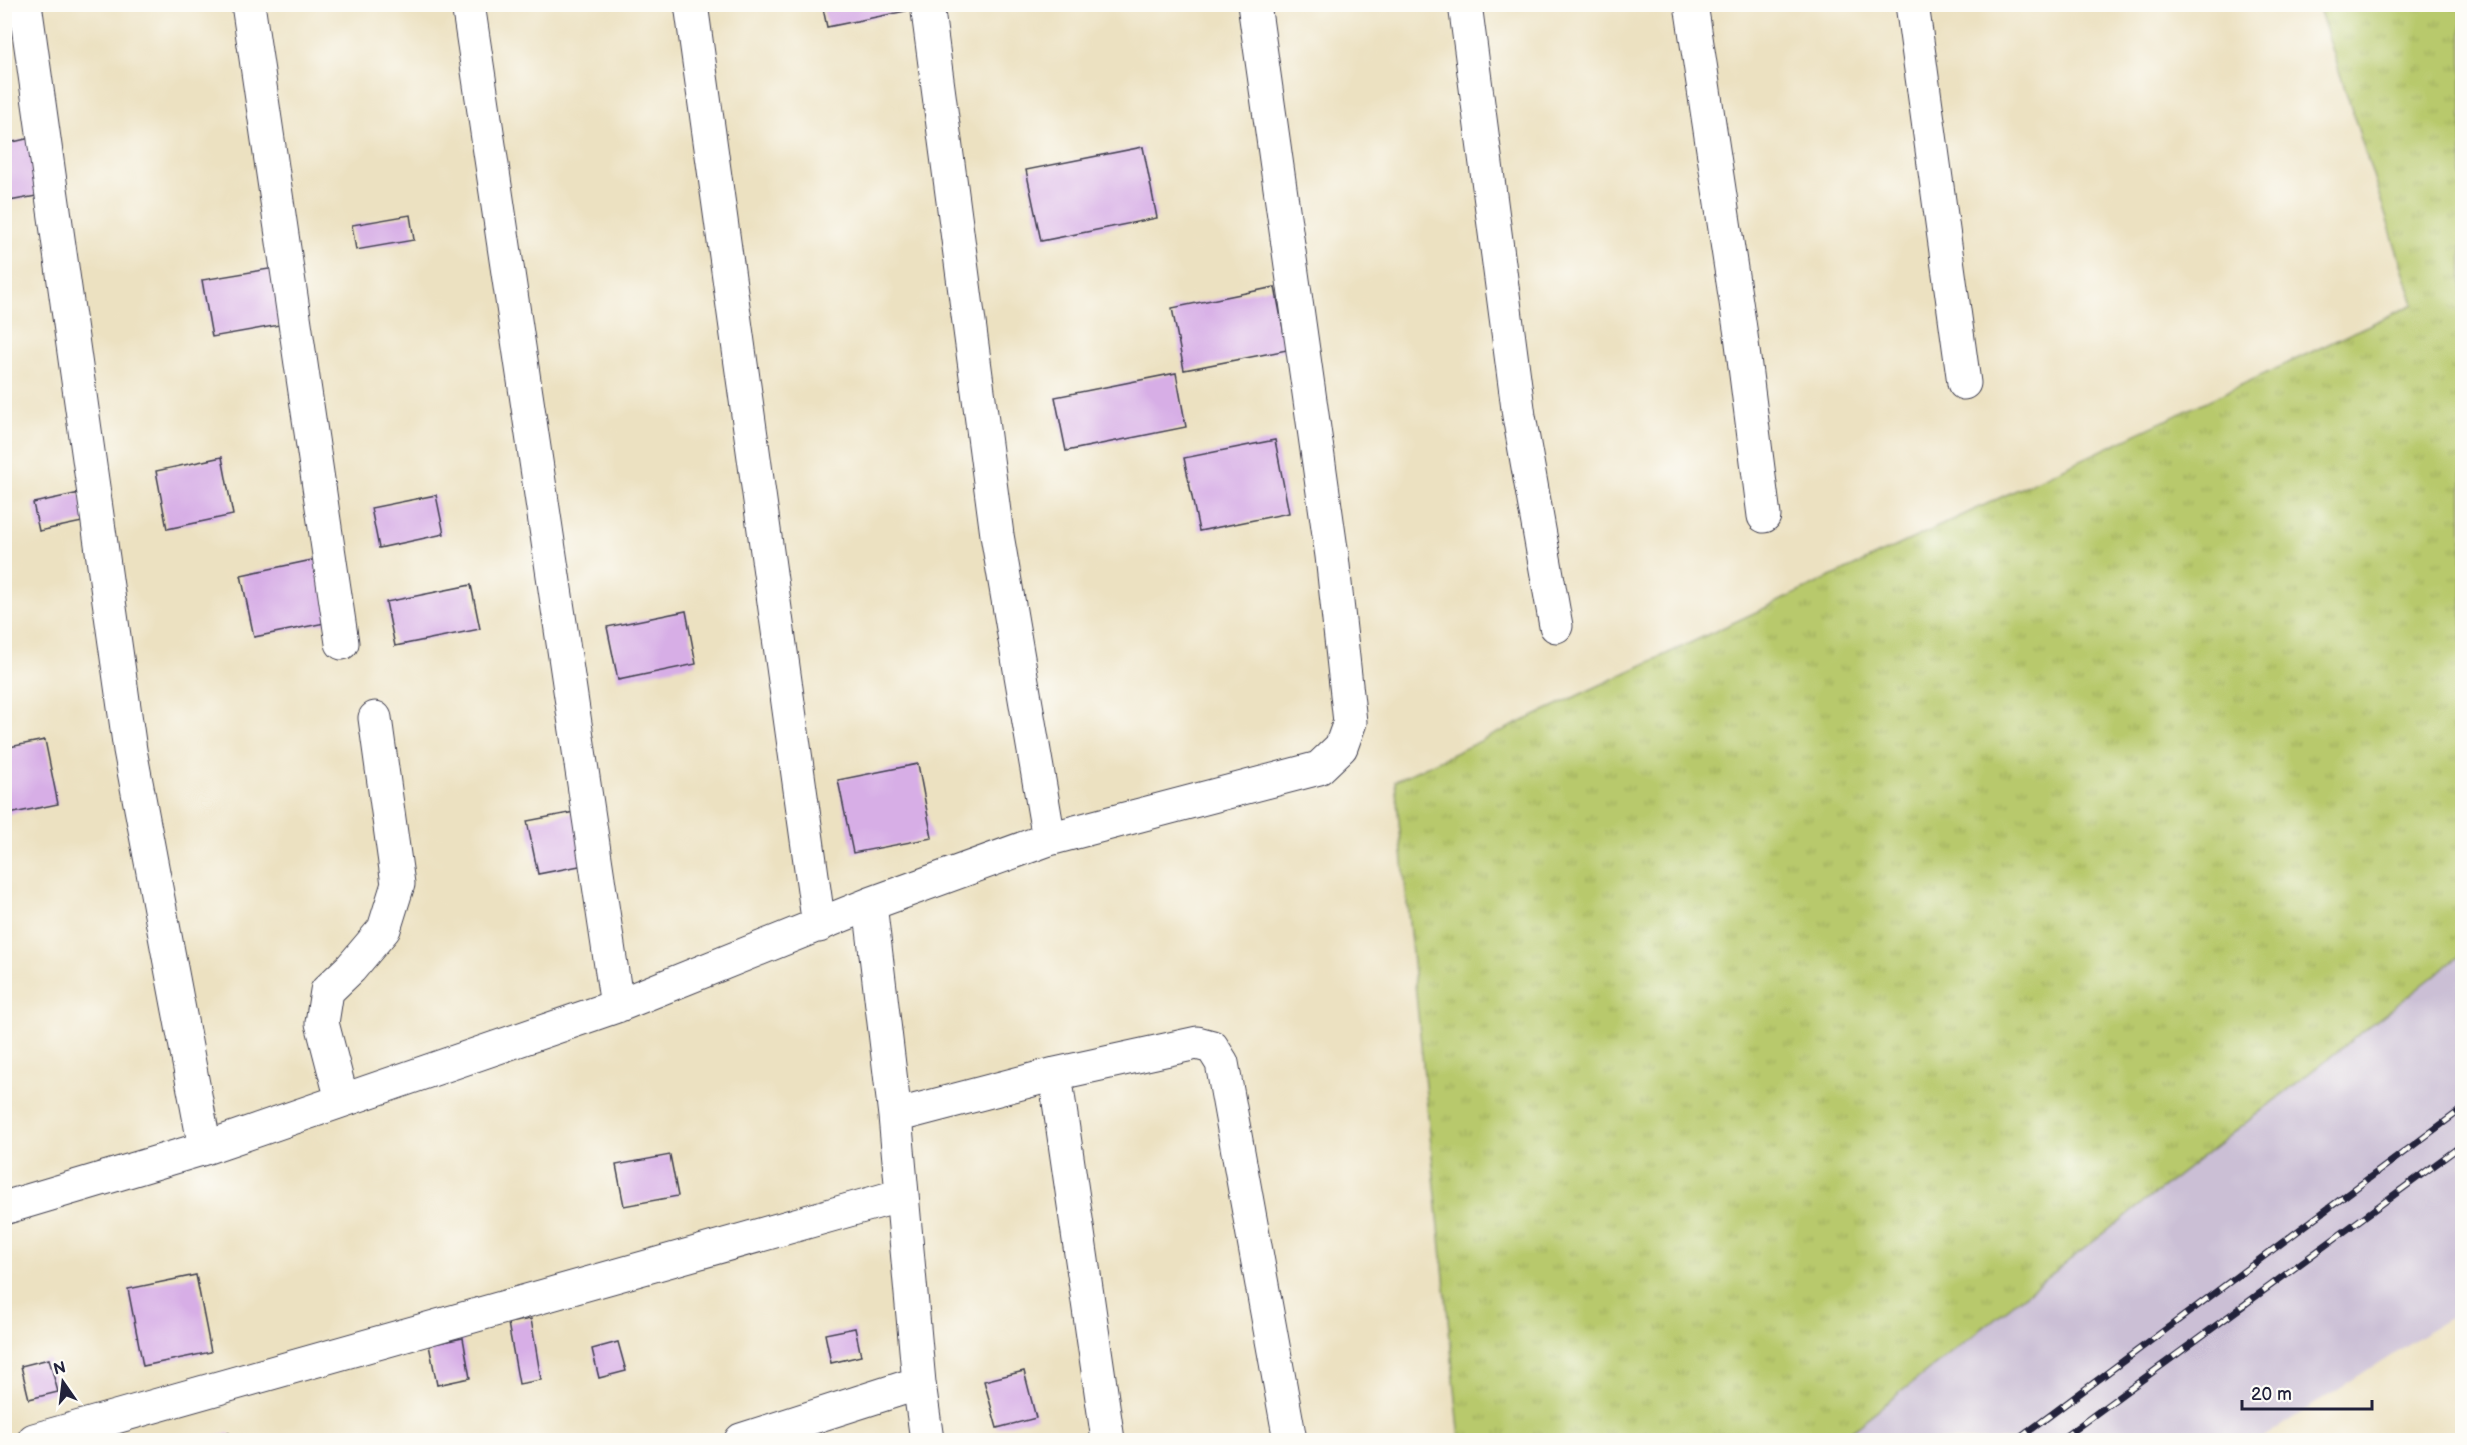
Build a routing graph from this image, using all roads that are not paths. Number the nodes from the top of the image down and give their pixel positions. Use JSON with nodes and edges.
{"nodes":[{"id":1,"x":25,"y":4,"type":"edge"},
{"id":2,"x":249,"y":4,"type":"edge"},
{"id":3,"x":468,"y":4,"type":"edge"},
{"id":4,"x":691,"y":4,"type":"edge"},
{"id":5,"x":927,"y":4,"type":"edge"},
{"id":6,"x":1254,"y":4,"type":"edge"},
{"id":7,"x":1465,"y":4,"type":"edge"},
{"id":8,"x":1691,"y":4,"type":"edge"},
{"id":9,"x":1912,"y":4,"type":"edge"},
{"id":10,"x":1964,"y":383,"type":"dead end"},
{"id":11,"x":1764,"y":516,"type":"dead end"},
{"id":12,"x":1556,"y":626,"type":"dead end"},
{"id":13,"x":342,"y":643,"type":"dead end"},
{"id":14,"x":375,"y":718,"type":"dead end"},
{"id":15,"x":1050,"y":839,"type":"junction"},
{"id":16,"x":870,"y":904,"type":"junction"},
{"id":17,"x":819,"y":926,"type":"junction"},
{"id":18,"x":617,"y":1006,"type":"junction"},
{"id":19,"x":1055,"y":1074,"type":"junction"},
{"id":20,"x":342,"y":1100,"type":"junction"},
{"id":21,"x":895,"y":1116,"type":"junction"},
{"id":22,"x":205,"y":1148,"type":"junction"},
{"id":23,"x":902,"y":1195,"type":"junction"},
{"id":24,"x":4,"y":1208,"type":"edge"},
{"id":25,"x":919,"y":1383,"type":"junction"},
{"id":26,"x":34,"y":1440,"type":"edge"},
{"id":27,"x":741,"y":1440,"type":"edge"},
{"id":28,"x":927,"y":1440,"type":"edge"},
{"id":29,"x":1108,"y":1440,"type":"edge"},
{"id":30,"x":1290,"y":1440,"type":"edge"}],
"edges":[{"from":1,"to":22,"type":"street"},
{"from":2,"to":13,"type":"street"},
{"from":3,"to":18,"type":"street"},
{"from":4,"to":17,"type":"street"},
{"from":5,"to":15,"type":"street"},
{"from":6,"to":15,"type":"street"},
{"from":7,"to":12,"type":"street"},
{"from":8,"to":11,"type":"street"},
{"from":9,"to":10,"type":"street"},
{"from":14,"to":20,"type":"street"},
{"from":15,"to":16,"type":"street"},
{"from":16,"to":17,"type":"street"},
{"from":16,"to":21,"type":"street"},
{"from":17,"to":18,"type":"street"},
{"from":18,"to":20,"type":"street"},
{"from":19,"to":21,"type":"street"},
{"from":19,"to":29,"type":"street"},
{"from":19,"to":30,"type":"street"},
{"from":20,"to":22,"type":"street"},
{"from":21,"to":23,"type":"street"},
{"from":22,"to":24,"type":"street"},
{"from":23,"to":25,"type":"street"},
{"from":23,"to":26,"type":"street"},
{"from":25,"to":27,"type":"street"},
{"from":25,"to":28,"type":"street"}]}
